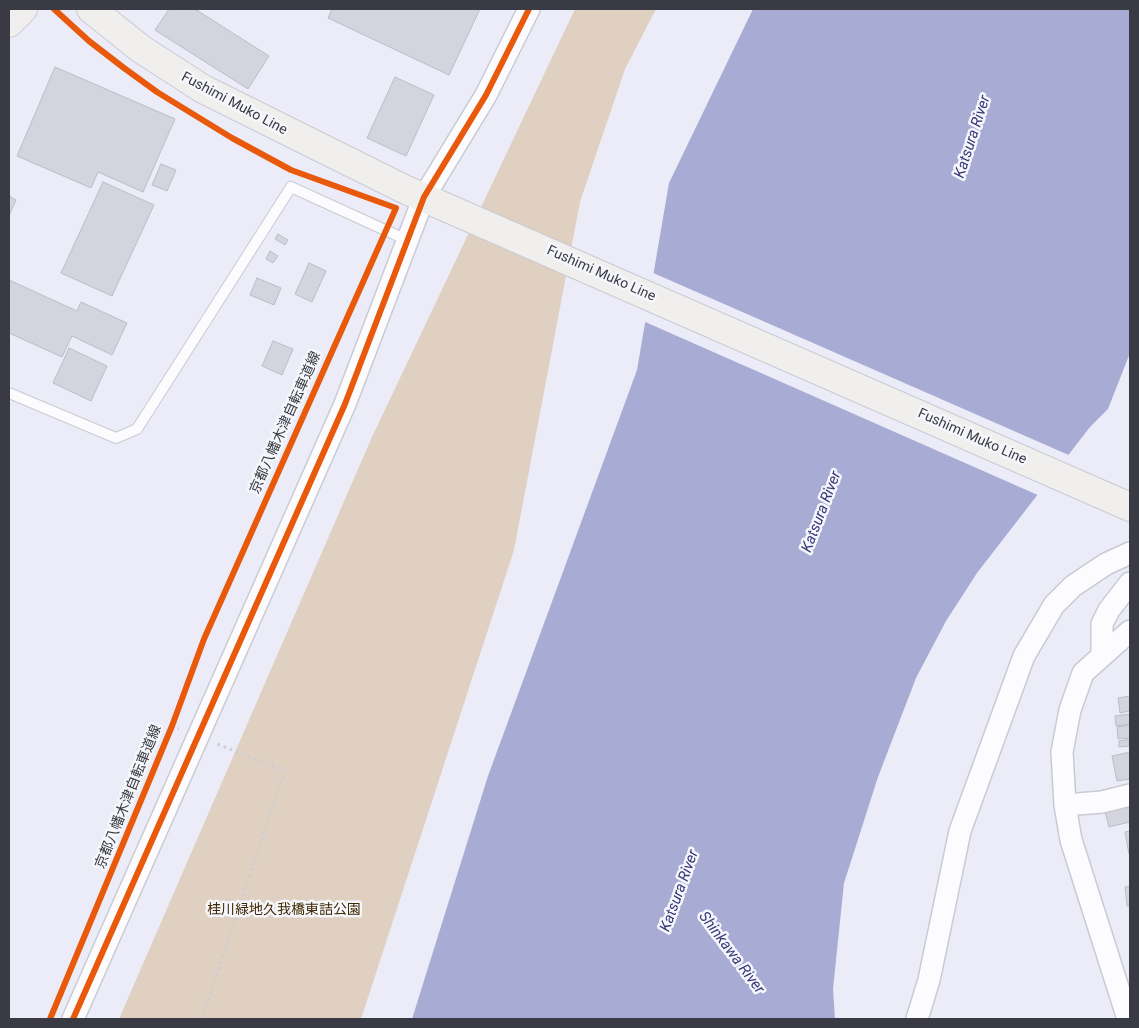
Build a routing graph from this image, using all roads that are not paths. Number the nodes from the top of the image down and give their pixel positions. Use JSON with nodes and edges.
{"nodes":[{"id":1,"x":23,"y":9,"type":"edge"},
{"id":2,"x":91,"y":9,"type":"edge"},
{"id":3,"x":528,"y":9,"type":"edge"},
{"id":4,"x":9,"y":23,"type":"edge"},
{"id":5,"x":430,"y":199,"type":"junction"},
{"id":6,"x":408,"y":240,"type":"junction"},
{"id":7,"x":9,"y":393,"type":"edge"},
{"id":8,"x":1130,"y":507,"type":"edge"},
{"id":9,"x":1130,"y":553,"type":"edge"},
{"id":10,"x":1130,"y":583,"type":"edge"},
{"id":11,"x":1130,"y":631,"type":"edge"},
{"id":12,"x":1102,"y":655,"type":"junction"},
{"id":13,"x":1130,"y":795,"type":"edge"},
{"id":14,"x":1065,"y":805,"type":"junction"},
{"id":15,"x":73,"y":1019,"type":"edge"},
{"id":16,"x":917,"y":1019,"type":"edge"},
{"id":17,"x":1128,"y":1019,"type":"edge"}],
"edges":[{"from":1,"to":4,"type":"main road"},
{"from":2,"to":5,"type":"main road","name":"Fushimi Muko Line"},
{"from":3,"to":5,"type":"street"},
{"from":5,"to":6,"type":"street"},
{"from":5,"to":8,"type":"main road","name":"Fushimi Muko Line"},
{"from":6,"to":7,"type":"lane"},
{"from":6,"to":15,"type":"street"},
{"from":9,"to":16,"type":"street"},
{"from":10,"to":12,"type":"street"},
{"from":11,"to":12,"type":"street"},
{"from":12,"to":14,"type":"street"},
{"from":13,"to":14,"type":"street"},
{"from":14,"to":17,"type":"street"}]}
